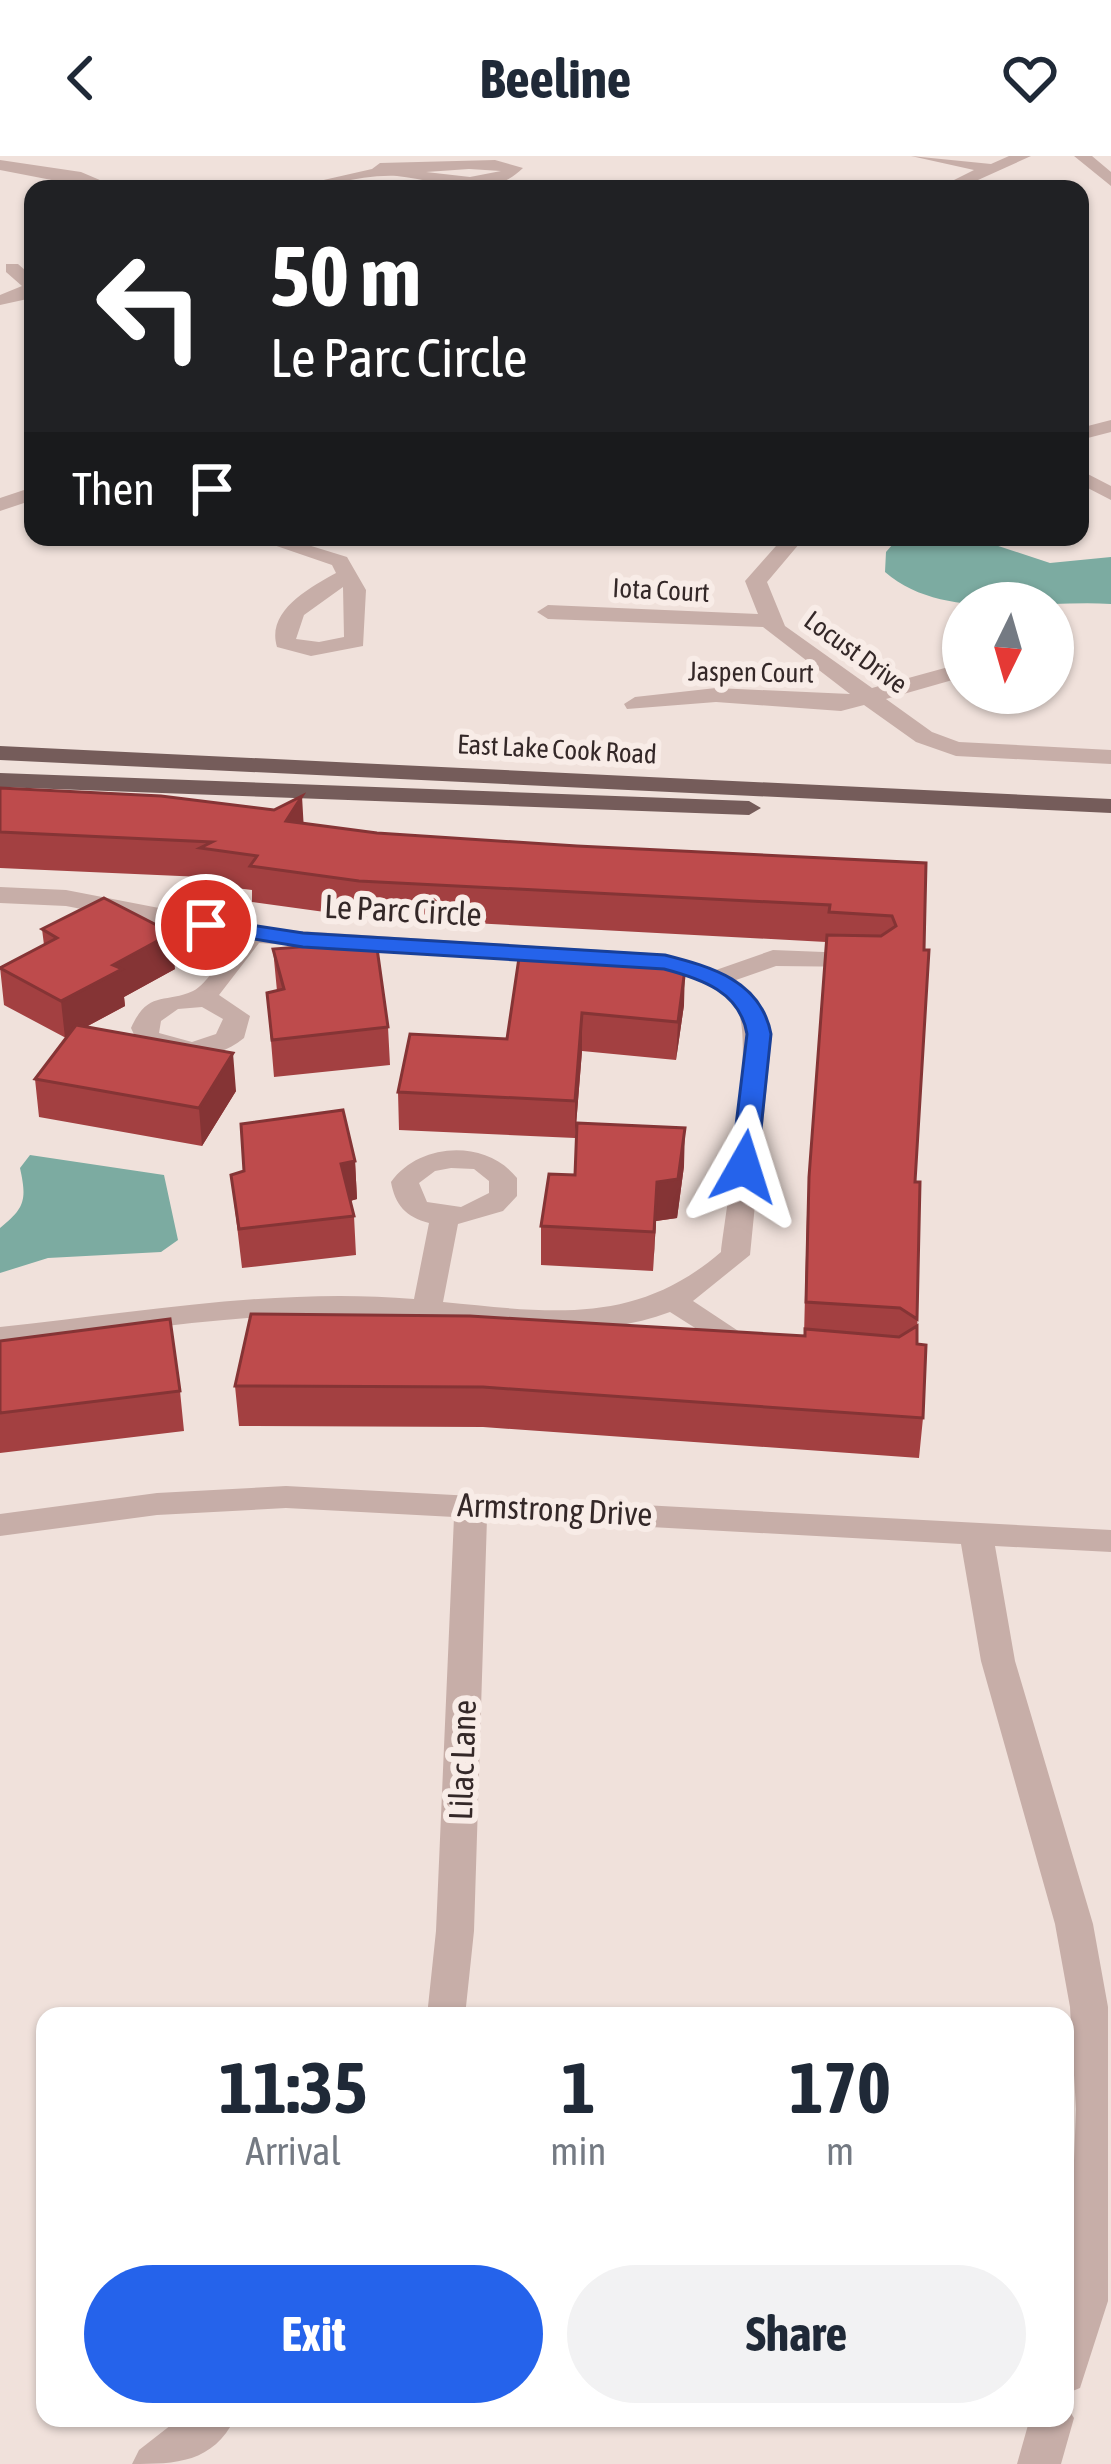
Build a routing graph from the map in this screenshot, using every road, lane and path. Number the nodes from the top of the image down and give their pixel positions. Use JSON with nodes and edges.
{"nodes":[{"id":1,"x":76,"y":156,"type":"edge"},
{"id":2,"x":919,"y":156,"type":"edge"},
{"id":3,"x":1023,"y":156,"type":"edge"},
{"id":4,"x":1082,"y":156,"type":"edge"},
{"id":5,"x":0,"y":165,"type":"edge"},
{"id":6,"x":380,"y":168,"type":"junction"},
{"id":7,"x":989,"y":168,"type":"junction"},
{"id":8,"x":54,"y":172,"type":"junction"},
{"id":9,"x":82,"y":180,"type":"edge"},
{"id":10,"x":330,"y":180,"type":"edge"},
{"id":11,"x":462,"y":180,"type":"edge"},
{"id":12,"x":498,"y":180,"type":"edge"},
{"id":13,"x":963,"y":180,"type":"edge"},
{"id":14,"x":1111,"y":181,"type":"edge"},
{"id":15,"x":290,"y":546,"type":"edge"},
{"id":16,"x":787,"y":546,"type":"edge"},
{"id":17,"x":347,"y":575,"type":"dead end"},
{"id":18,"x":548,"y":612,"type":"dead end"},
{"id":19,"x":774,"y":625,"type":"junction"},
{"id":20,"x":942,"y":676,"type":"edge"},
{"id":21,"x":866,"y":697,"type":"junction"},
{"id":22,"x":635,"y":704,"type":"dead end"},
{"id":23,"x":0,"y":753,"type":"edge"},
{"id":24,"x":1111,"y":758,"type":"edge"},
{"id":25,"x":0,"y":780,"type":"edge"},
{"id":26,"x":1111,"y":806,"type":"edge"},
{"id":27,"x":1111,"y":825,"type":"edge"},
{"id":28,"x":0,"y":895,"type":"edge"},
{"id":29,"x":253,"y":934,"type":"junction"},
{"id":30,"x":877,"y":960,"type":"edge"},
{"id":31,"x":715,"y":979,"type":"junction"},
{"id":32,"x":202,"y":999,"type":"dead end"},
{"id":33,"x":446,"y":1217,"type":"dead end"},
{"id":34,"x":673,"y":1301,"type":"junction"},
{"id":35,"x":427,"y":1309,"type":"junction"},
{"id":36,"x":0,"y":1336,"type":"edge"},
{"id":37,"x":779,"y":1354,"type":"edge"},
{"id":38,"x":471,"y":1504,"type":"junction"},
{"id":39,"x":0,"y":1525,"type":"edge"},
{"id":40,"x":976,"y":1533,"type":"junction"},
{"id":41,"x":1111,"y":1541,"type":"edge"},
{"id":42,"x":447,"y":2007,"type":"edge"},
{"id":43,"x":1074,"y":2345,"type":"edge"},
{"id":44,"x":201,"y":2427,"type":"edge"},
{"id":45,"x":1049,"y":2427,"type":"edge"},
{"id":46,"x":154,"y":2464,"type":"edge"},
{"id":47,"x":1039,"y":2464,"type":"edge"}],
"edges":[{"from":1,"to":8,"type":"street"},
{"from":2,"to":7,"type":"street"},
{"from":3,"to":7,"type":"street"},
{"from":4,"to":14,"type":"street"},
{"from":5,"to":8,"type":"street"},
{"from":6,"to":10,"type":"street"},
{"from":6,"to":11,"type":"street"},
{"from":6,"to":12,"type":"street"},
{"from":7,"to":13,"type":"street"},
{"from":8,"to":9,"type":"street"},
{"from":15,"to":17,"type":"street"},
{"from":16,"to":19,"type":"street"},
{"from":18,"to":19,"type":"street","name":"Iota Court"},
{"from":19,"to":21,"type":"street","name":"Locust Drive"},
{"from":20,"to":21,"type":"street","name":"Jaspen Court"},
{"from":21,"to":22,"type":"street","name":"Jaspen Court"},
{"from":21,"to":24,"type":"street","name":"Locust Drive"},
{"from":23,"to":26,"type":"main road","name":"East Lake Cook Road"},
{"from":25,"to":27,"type":"main road","name":"East Lake Cook Road"},
{"from":28,"to":29,"type":"street","name":"Le Parc Circle"},
{"from":29,"to":31,"type":"street","name":"Le Parc Circle"},
{"from":29,"to":32,"type":"street"},
{"from":30,"to":31,"type":"street"},
{"from":31,"to":34,"type":"street","name":"Le Parc Circle"},
{"from":33,"to":35,"type":"street"},
{"from":34,"to":35,"type":"street","name":"Le Parc Circle"},
{"from":34,"to":37,"type":"street"},
{"from":35,"to":36,"type":"street","name":"Le Parc Circle"},
{"from":38,"to":39,"type":"street","name":"Armstrong Drive"},
{"from":38,"to":40,"type":"street","name":"Armstrong Drive"},
{"from":38,"to":42,"type":"street","name":"Lilac Lane"},
{"from":40,"to":41,"type":"street","name":"Armstrong Drive"},
{"from":40,"to":43,"type":"street"},
{"from":44,"to":46,"type":"street"},
{"from":45,"to":47,"type":"street"}]}
